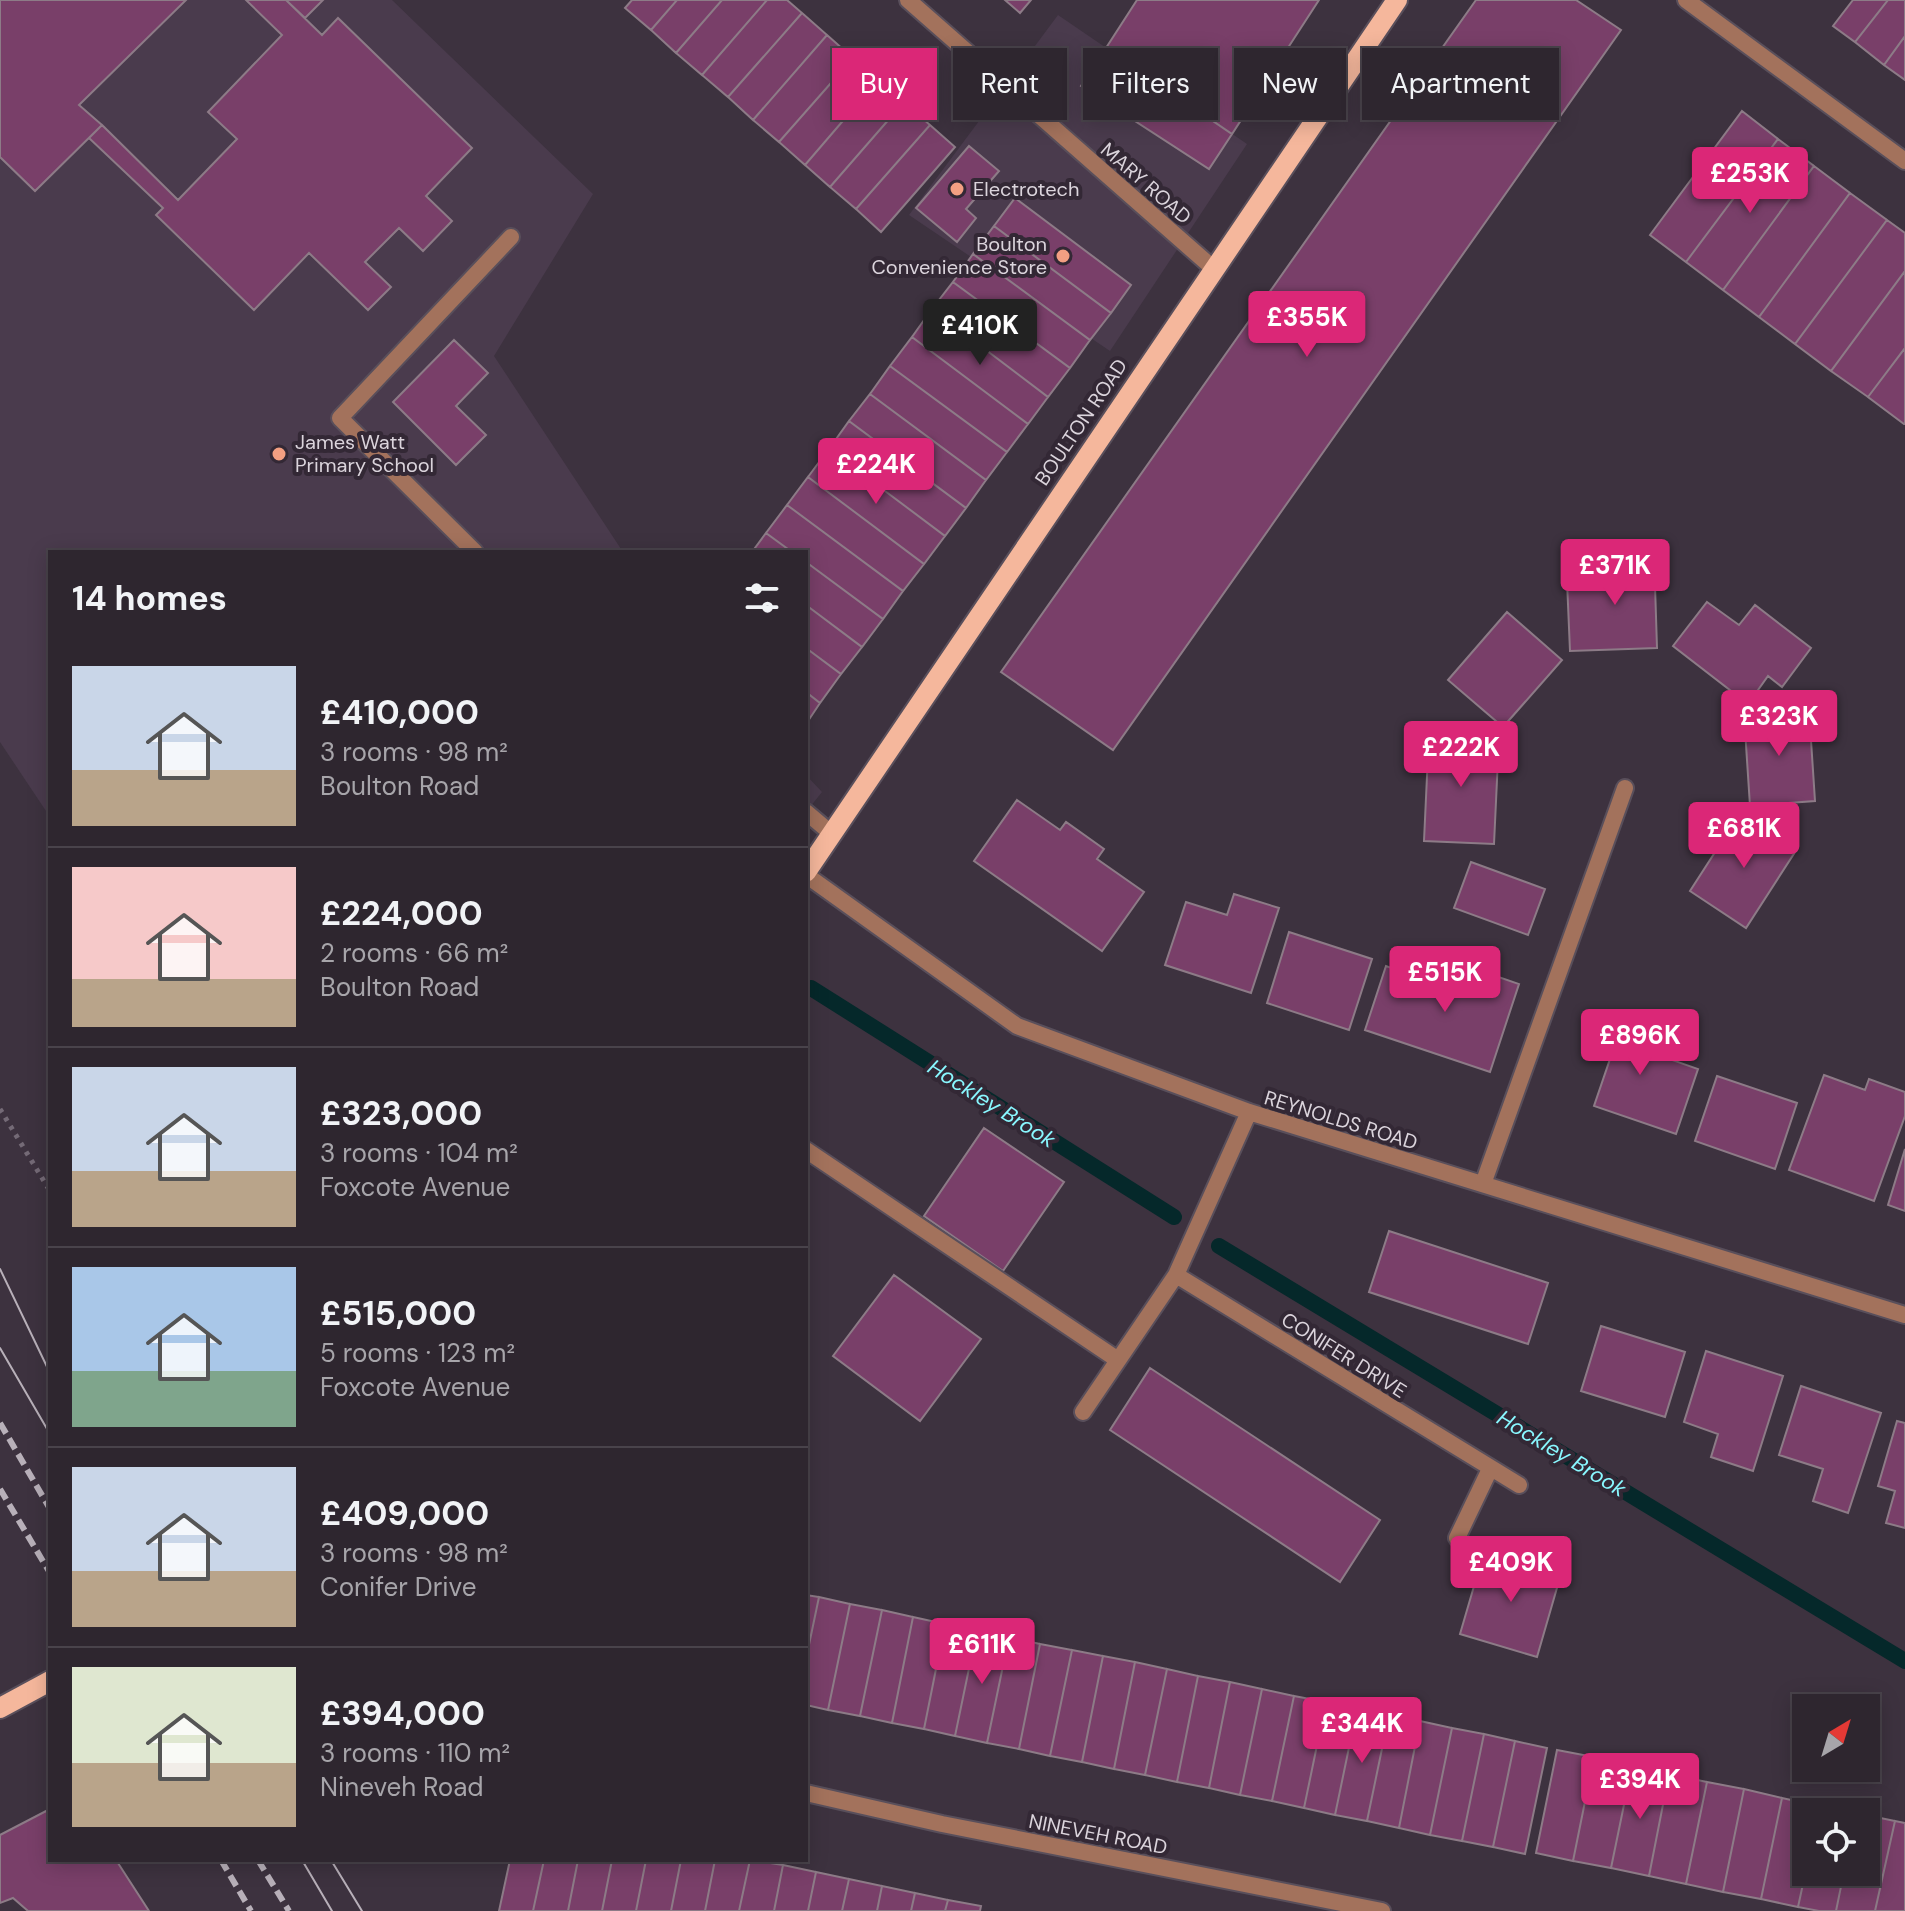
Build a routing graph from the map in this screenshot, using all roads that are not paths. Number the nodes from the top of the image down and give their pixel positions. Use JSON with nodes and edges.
{"nodes":[{"id":1,"x":908,"y":0,"type":"edge"},
{"id":2,"x":1397,"y":0,"type":"edge"},
{"id":3,"x":1686,"y":0,"type":"edge"},
{"id":4,"x":1905,"y":161,"type":"edge"},
{"id":5,"x":511,"y":237,"type":"dead end"},
{"id":6,"x":1214,"y":269,"type":"junction"},
{"id":7,"x":473,"y":550,"type":"edge"},
{"id":8,"x":1625,"y":788,"type":"dead end"},
{"id":9,"x":808,"y":814,"type":"edge"},
{"id":10,"x":832,"y":834,"type":"junction"},
{"id":11,"x":808,"y":871,"type":"edge"},
{"id":12,"x":808,"y":875,"type":"edge"},
{"id":13,"x":1249,"y":1112,"type":"junction"},
{"id":14,"x":808,"y":1151,"type":"edge"},
{"id":15,"x":1483,"y":1184,"type":"junction"},
{"id":16,"x":1176,"y":1275,"type":"junction"},
{"id":17,"x":1905,"y":1315,"type":"edge"},
{"id":18,"x":1118,"y":1360,"type":"junction"},
{"id":19,"x":1083,"y":1412,"type":"dead end"},
{"id":20,"x":1490,"y":1469,"type":"junction"},
{"id":21,"x":1519,"y":1485,"type":"dead end"},
{"id":22,"x":1457,"y":1538,"type":"dead end"},
{"id":23,"x":48,"y":1682,"type":"edge"},
{"id":24,"x":0,"y":1708,"type":"edge"},
{"id":25,"x":808,"y":1793,"type":"edge"},
{"id":26,"x":1382,"y":1911,"type":"edge"}],
"edges":[{"from":1,"to":6,"type":"street","name":"MARY ROAD"},
{"from":2,"to":6,"type":"main road","name":"BOULTON ROAD"},
{"from":3,"to":4,"type":"street"},
{"from":5,"to":7,"type":"street"},
{"from":6,"to":10,"type":"main road","name":"BOULTON ROAD"},
{"from":8,"to":15,"type":"street"},
{"from":9,"to":10,"type":"street"},
{"from":10,"to":11,"type":"main road","name":"BOULTON ROAD"},
{"from":12,"to":13,"type":"street","name":"REYNOLDS ROAD"},
{"from":13,"to":15,"type":"street","name":"REYNOLDS ROAD"},
{"from":13,"to":16,"type":"street"},
{"from":14,"to":18,"type":"street"},
{"from":15,"to":17,"type":"street","name":"REYNOLDS ROAD"},
{"from":16,"to":18,"type":"street"},
{"from":16,"to":20,"type":"street","name":"CONIFER DRIVE"},
{"from":18,"to":19,"type":"street"},
{"from":20,"to":21,"type":"street","name":"CONIFER DRIVE"},
{"from":20,"to":22,"type":"street"},
{"from":23,"to":24,"type":"main road"},
{"from":25,"to":26,"type":"street","name":"NINEVEH ROAD"}]}
